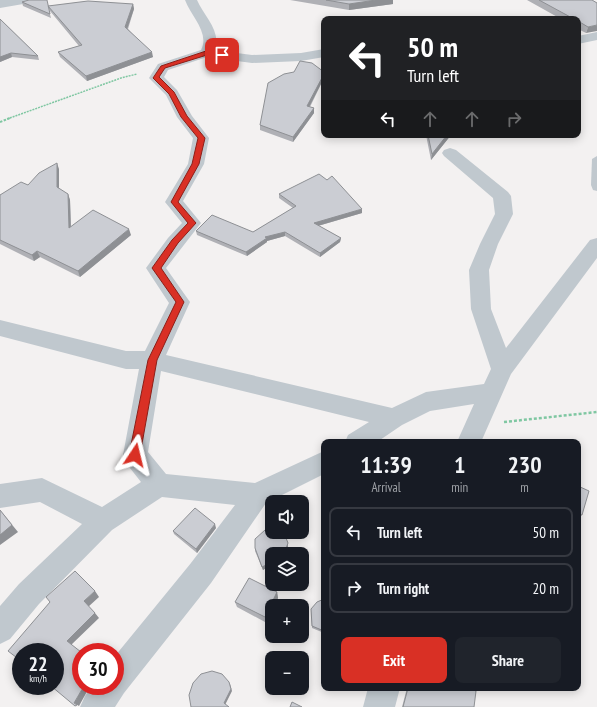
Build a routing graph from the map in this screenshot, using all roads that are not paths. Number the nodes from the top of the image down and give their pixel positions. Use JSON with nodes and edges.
{"nodes":[{"id":1,"x":25,"y":0,"type":"edge"},
{"id":2,"x":191,"y":0,"type":"edge"},
{"id":3,"x":0,"y":4,"type":"edge"},
{"id":4,"x":597,"y":36,"type":"edge"},
{"id":5,"x":581,"y":39,"type":"edge"},
{"id":6,"x":206,"y":53,"type":"junction"},
{"id":7,"x":321,"y":54,"type":"edge"},
{"id":8,"x":450,"y":153,"type":"dead end"},
{"id":9,"x":597,"y":159,"type":"edge"},
{"id":10,"x":597,"y":188,"type":"edge"},
{"id":11,"x":597,"y":244,"type":"edge"},
{"id":12,"x":0,"y":328,"type":"edge"},
{"id":13,"x":152,"y":360,"type":"junction"},
{"id":14,"x":502,"y":368,"type":"junction"},
{"id":15,"x":491,"y":392,"type":"junction"},
{"id":16,"x":394,"y":418,"type":"junction"},
{"id":17,"x":473,"y":433,"type":"edge"},
{"id":18,"x":362,"y":439,"type":"edge"},
{"id":19,"x":321,"y":464,"type":"edge"},
{"id":20,"x":159,"y":485,"type":"junction"},
{"id":21,"x":0,"y":496,"type":"edge"},
{"id":22,"x":257,"y":496,"type":"junction"},
{"id":23,"x":103,"y":521,"type":"junction"},
{"id":24,"x":0,"y":629,"type":"edge"},
{"id":25,"x":124,"y":670,"type":"edge"},
{"id":26,"x":383,"y":691,"type":"edge"},
{"id":27,"x":105,"y":695,"type":"edge"},
{"id":28,"x":96,"y":707,"type":"edge"},
{"id":29,"x":380,"y":707,"type":"edge"}],
"edges":[{"from":1,"to":3,"type":"street"},
{"from":2,"to":6,"type":"street"},
{"from":4,"to":5,"type":"street"},
{"from":6,"to":7,"type":"street"},
{"from":6,"to":13,"type":"street"},
{"from":8,"to":14,"type":"street"},
{"from":9,"to":10,"type":"lane"},
{"from":11,"to":14,"type":"street"},
{"from":12,"to":13,"type":"street"},
{"from":13,"to":16,"type":"street"},
{"from":13,"to":20,"type":"street"},
{"from":14,"to":15,"type":"street"},
{"from":15,"to":16,"type":"street"},
{"from":15,"to":17,"type":"street"},
{"from":16,"to":18,"type":"street"},
{"from":19,"to":22,"type":"street"},
{"from":20,"to":22,"type":"street"},
{"from":20,"to":23,"type":"street"},
{"from":21,"to":23,"type":"street"},
{"from":22,"to":25,"type":"street"},
{"from":23,"to":24,"type":"street"},
{"from":26,"to":29,"type":"street"},
{"from":27,"to":28,"type":"street"}]}
